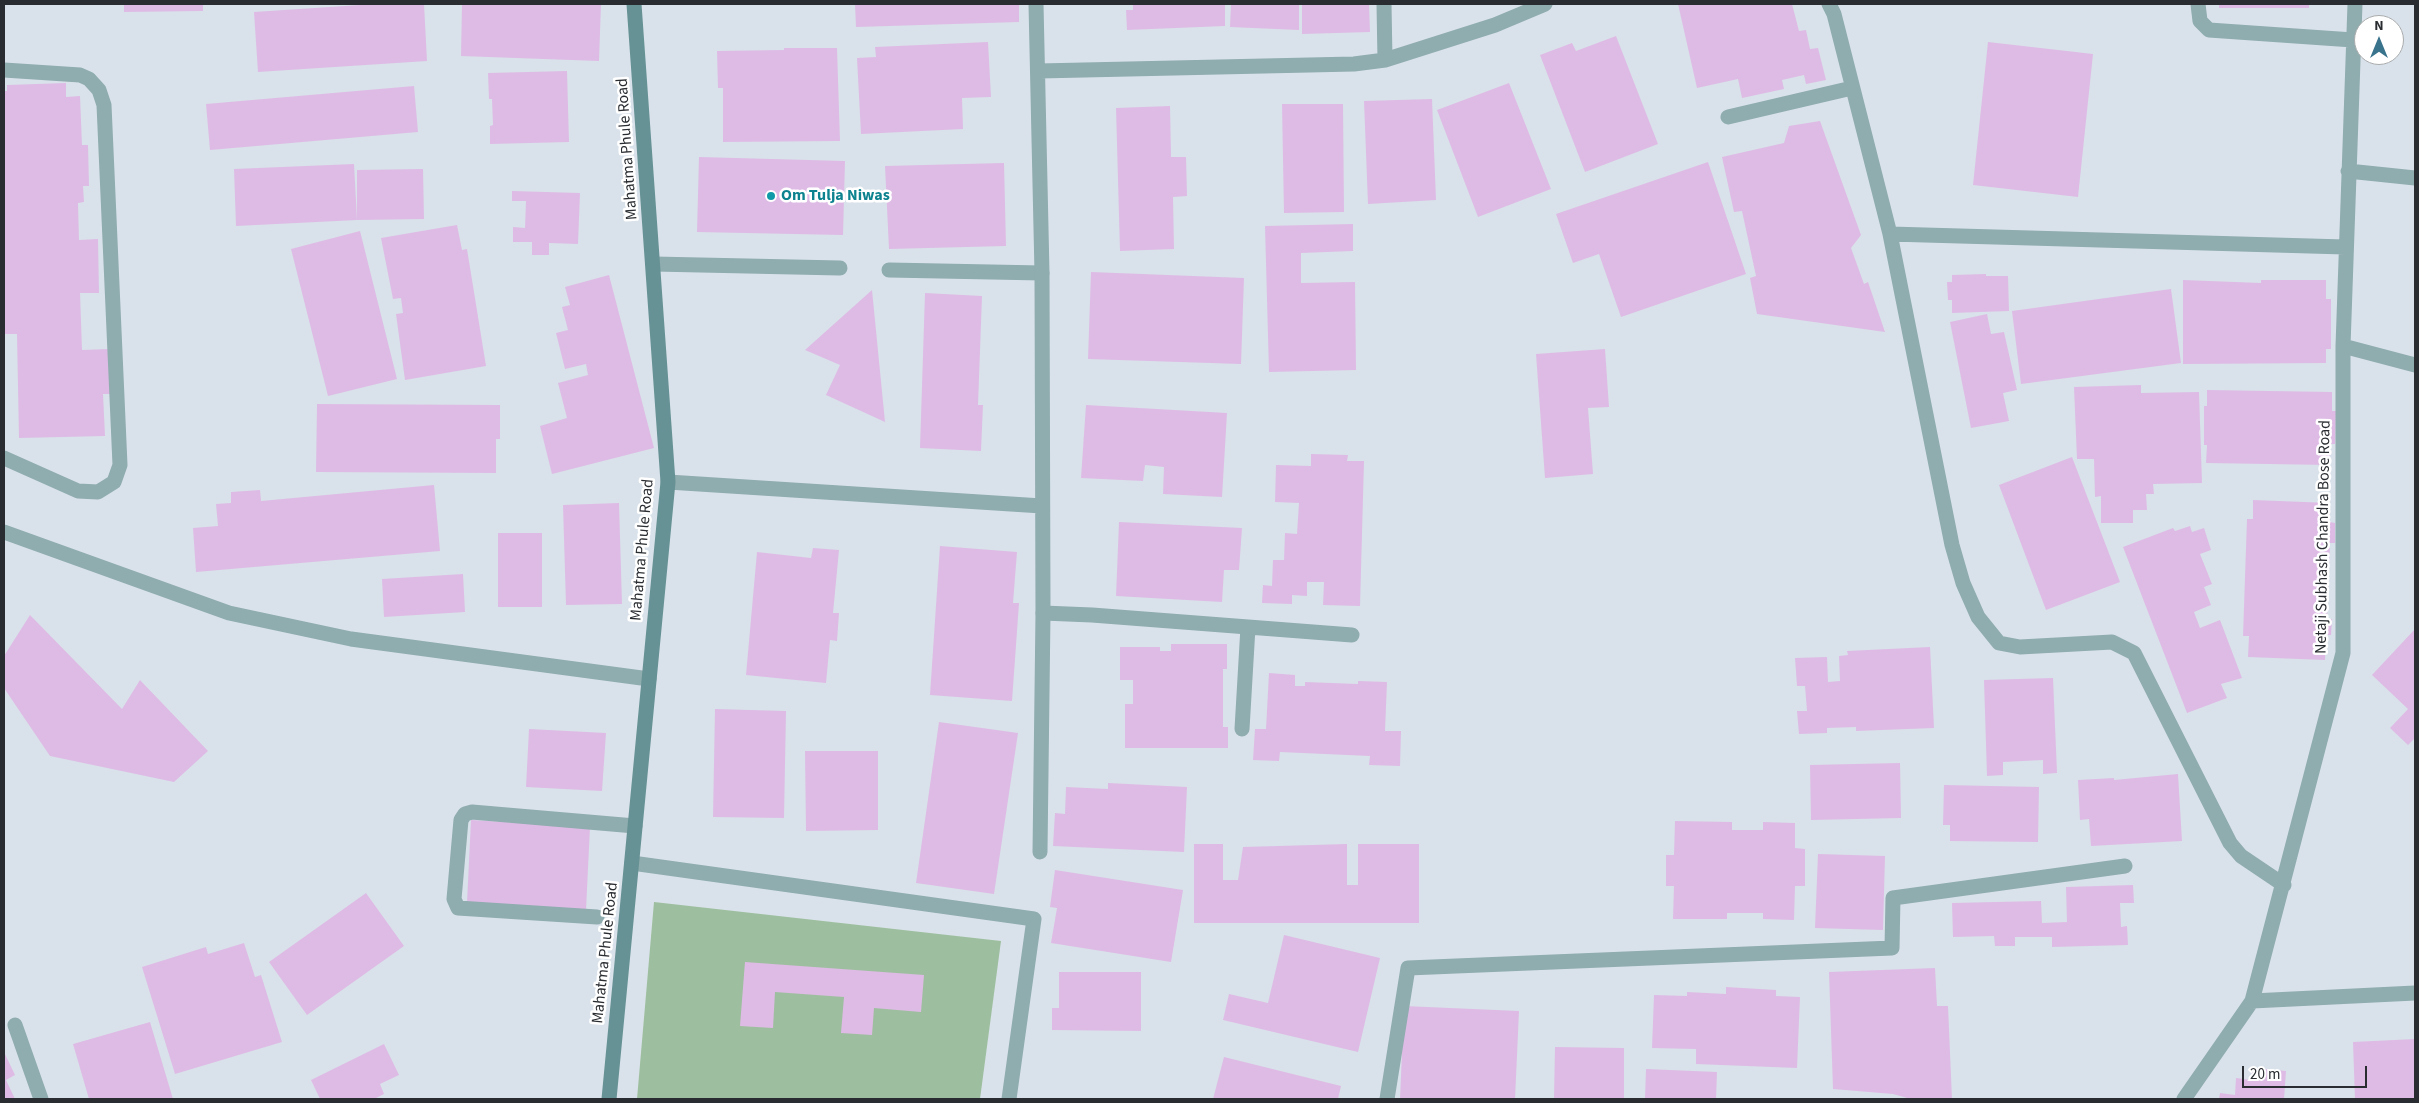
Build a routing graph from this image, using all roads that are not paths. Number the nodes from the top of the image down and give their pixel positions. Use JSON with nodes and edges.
{"nodes":[{"id":1,"x":634,"y":4,"type":"edge"},
{"id":2,"x":1036,"y":4,"type":"edge"},
{"id":3,"x":1384,"y":4,"type":"edge"},
{"id":4,"x":1545,"y":4,"type":"edge"},
{"id":5,"x":1829,"y":4,"type":"edge"},
{"id":6,"x":2198,"y":4,"type":"edge"},
{"id":7,"x":2355,"y":4,"type":"edge"},
{"id":8,"x":2353,"y":40,"type":"junction"},
{"id":9,"x":1385,"y":60,"type":"junction"},
{"id":10,"x":4,"y":70,"type":"edge"},
{"id":11,"x":1039,"y":71,"type":"junction"},
{"id":12,"x":1852,"y":88,"type":"junction"},
{"id":13,"x":1728,"y":117,"type":"dead end"},
{"id":14,"x":2348,"y":171,"type":"junction"},
{"id":15,"x":2415,"y":178,"type":"edge"},
{"id":16,"x":1890,"y":234,"type":"junction"},
{"id":17,"x":2345,"y":246,"type":"junction"},
{"id":18,"x":654,"y":264,"type":"junction"},
{"id":19,"x":840,"y":268,"type":"dead end"},
{"id":20,"x":889,"y":270,"type":"dead end"},
{"id":21,"x":1042,"y":274,"type":"junction"},
{"id":22,"x":2343,"y":346,"type":"junction"},
{"id":23,"x":2415,"y":365,"type":"edge"},
{"id":24,"x":4,"y":458,"type":"edge"},
{"id":25,"x":668,"y":482,"type":"junction"},
{"id":26,"x":1042,"y":506,"type":"junction"},
{"id":27,"x":4,"y":532,"type":"edge"},
{"id":28,"x":1043,"y":613,"type":"junction"},
{"id":29,"x":1248,"y":627,"type":"junction"},
{"id":30,"x":1352,"y":635,"type":"dead end"},
{"id":31,"x":649,"y":679,"type":"junction"},
{"id":32,"x":1242,"y":729,"type":"dead end"},
{"id":33,"x":635,"y":826,"type":"junction"},
{"id":34,"x":1040,"y":852,"type":"dead end"},
{"id":35,"x":632,"y":863,"type":"junction"},
{"id":36,"x":2126,"y":866,"type":"dead end"},
{"id":37,"x":2284,"y":885,"type":"junction"},
{"id":38,"x":597,"y":917,"type":"dead end"},
{"id":39,"x":2415,"y":993,"type":"edge"},
{"id":40,"x":2252,"y":1002,"type":"junction"},
{"id":41,"x":15,"y":1025,"type":"dead end"},
{"id":42,"x":41,"y":1099,"type":"edge"},
{"id":43,"x":609,"y":1099,"type":"edge"},
{"id":44,"x":1009,"y":1099,"type":"edge"},
{"id":45,"x":1387,"y":1099,"type":"edge"},
{"id":46,"x":2184,"y":1099,"type":"edge"}],
"edges":[{"from":1,"to":18,"type":"street","name":"Mahatma Phule Road"},
{"from":2,"to":11,"type":"street"},
{"from":3,"to":9,"type":"street"},
{"from":4,"to":9,"type":"street"},
{"from":5,"to":12,"type":"street"},
{"from":6,"to":8,"type":"street"},
{"from":7,"to":8,"type":"street","name":"Netaji Subhash Chandra Bose Road"},
{"from":8,"to":14,"type":"street","name":"Netaji Subhash Chandra Bose Road"},
{"from":9,"to":11,"type":"street"},
{"from":10,"to":24,"type":"street"},
{"from":11,"to":21,"type":"street"},
{"from":12,"to":13,"type":"street"},
{"from":12,"to":16,"type":"street"},
{"from":14,"to":15,"type":"street"},
{"from":14,"to":17,"type":"street","name":"Netaji Subhash Chandra Bose Road"},
{"from":16,"to":17,"type":"street"},
{"from":16,"to":37,"type":"street"},
{"from":17,"to":22,"type":"street","name":"Netaji Subhash Chandra Bose Road"},
{"from":18,"to":19,"type":"street"},
{"from":18,"to":25,"type":"street","name":"Mahatma Phule Road"},
{"from":20,"to":21,"type":"street"},
{"from":21,"to":26,"type":"street"},
{"from":22,"to":23,"type":"street"},
{"from":22,"to":37,"type":"street","name":"Netaji Subhash Chandra Bose Road"},
{"from":25,"to":26,"type":"street"},
{"from":25,"to":31,"type":"street","name":"Mahatma Phule Road"},
{"from":26,"to":28,"type":"street"},
{"from":27,"to":31,"type":"street"},
{"from":28,"to":29,"type":"street"},
{"from":28,"to":34,"type":"street"},
{"from":29,"to":30,"type":"street"},
{"from":29,"to":32,"type":"street"},
{"from":31,"to":33,"type":"street","name":"Mahatma Phule Road"},
{"from":33,"to":35,"type":"street","name":"Mahatma Phule Road"},
{"from":33,"to":38,"type":"street"},
{"from":35,"to":43,"type":"street","name":"Mahatma Phule Road"},
{"from":35,"to":44,"type":"street"},
{"from":36,"to":45,"type":"street"},
{"from":37,"to":40,"type":"street","name":"Netaji Subhash Chandra Bose Road"},
{"from":39,"to":40,"type":"street"},
{"from":40,"to":46,"type":"street","name":"Netaji Subhash Chandra Bose Road"},
{"from":41,"to":42,"type":"street"}]}
